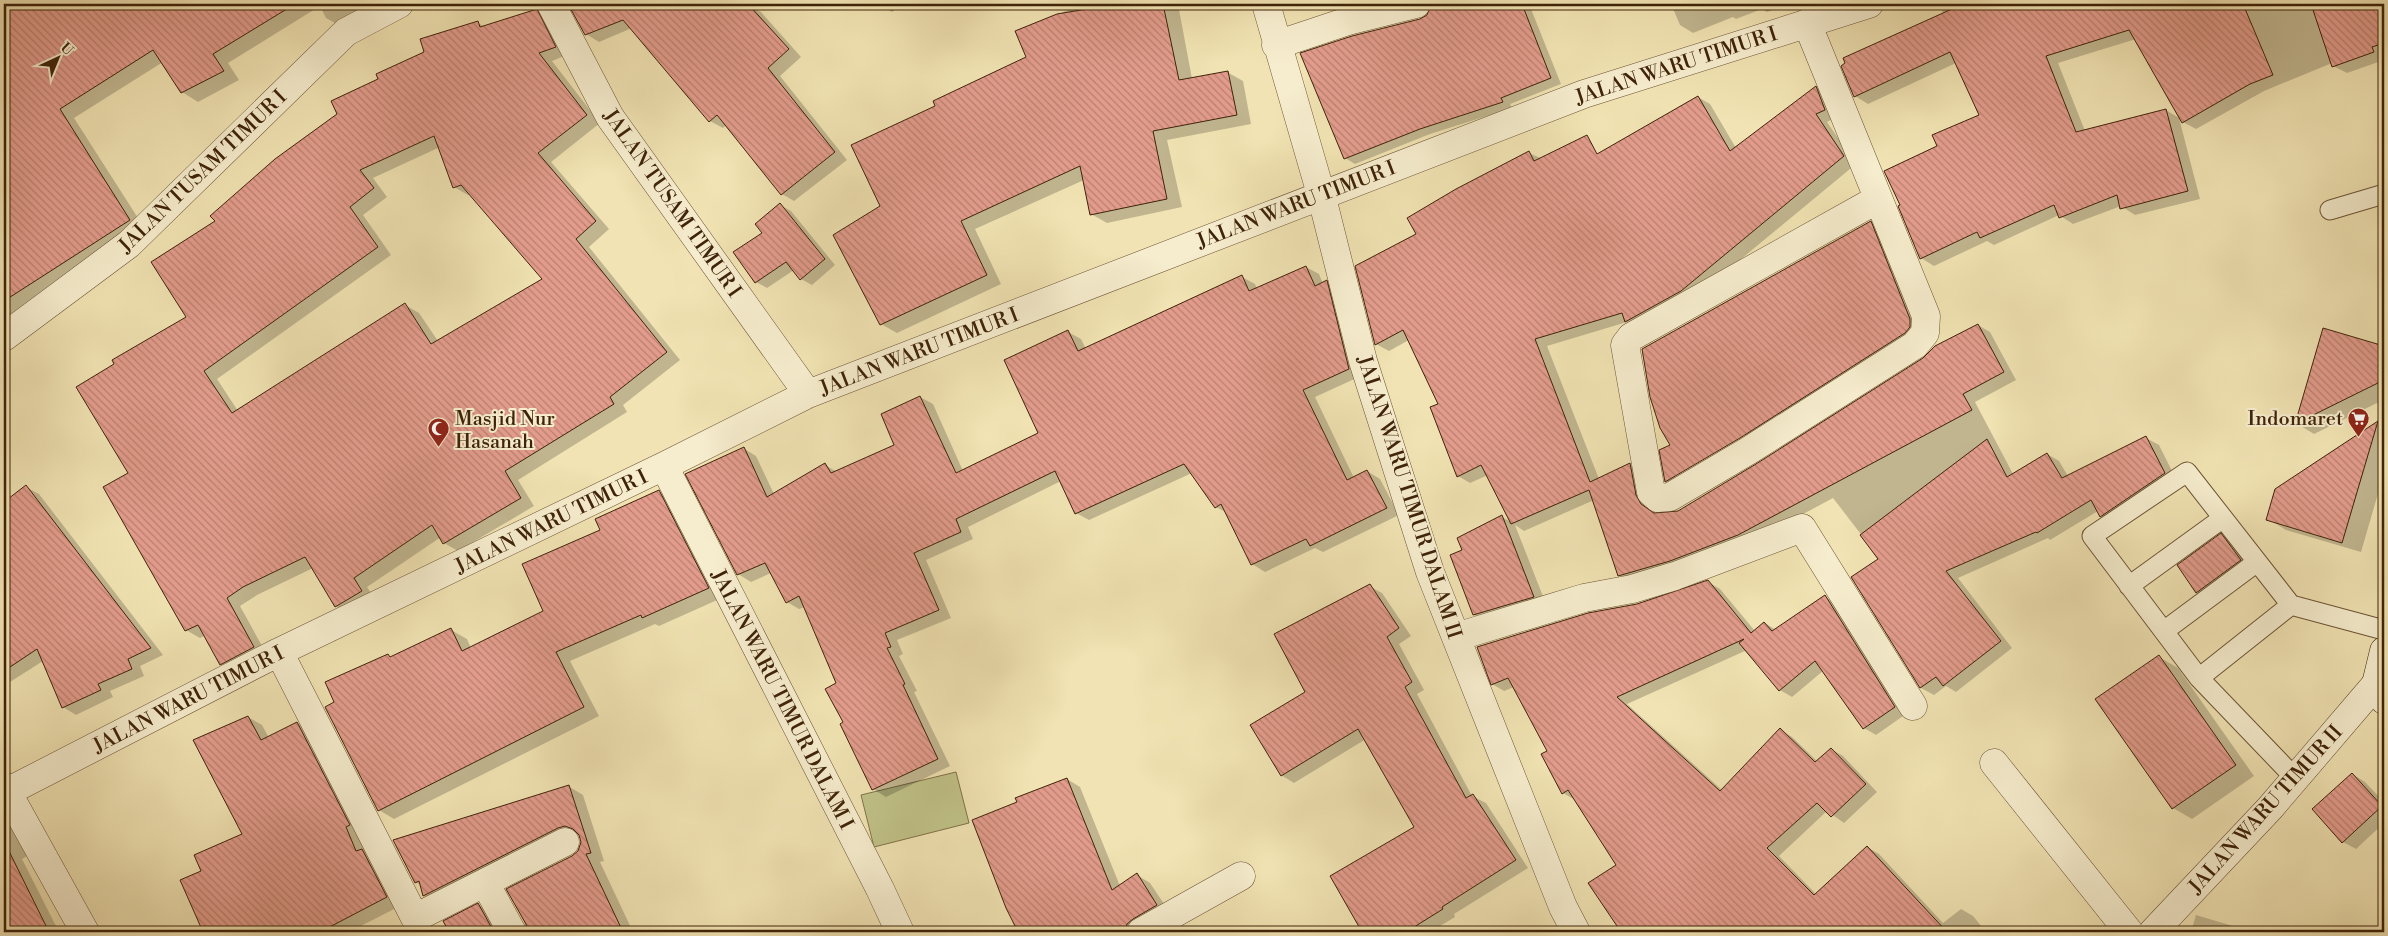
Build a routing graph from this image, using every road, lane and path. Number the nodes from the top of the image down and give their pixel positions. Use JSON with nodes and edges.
{"nodes":[{"id":1,"x":399,"y":4,"type":"edge"},
{"id":2,"x":551,"y":4,"type":"edge"},
{"id":3,"x":1266,"y":4,"type":"edge"},
{"id":4,"x":1416,"y":4,"type":"edge"},
{"id":5,"x":1870,"y":4,"type":"edge"},
{"id":6,"x":1807,"y":23,"type":"junction"},
{"id":7,"x":1276,"y":45,"type":"junction"},
{"id":8,"x":1322,"y":194,"type":"junction"},
{"id":9,"x":2384,"y":194,"type":"edge"},
{"id":10,"x":1878,"y":199,"type":"junction"},
{"id":11,"x":2330,"y":210,"type":"dead end"},
{"id":12,"x":4,"y":337,"type":"edge"},
{"id":13,"x":808,"y":394,"type":"junction"},
{"id":14,"x":664,"y":466,"type":"junction"},
{"id":15,"x":2223,"y":518,"type":"junction"},
{"id":16,"x":2257,"y":562,"type":"junction"},
{"id":17,"x":2129,"y":586,"type":"junction"},
{"id":18,"x":2291,"y":605,"type":"junction"},
{"id":19,"x":2384,"y":630,"type":"edge"},
{"id":20,"x":2164,"y":631,"type":"junction"},
{"id":21,"x":1456,"y":637,"type":"junction"},
{"id":22,"x":2384,"y":651,"type":"edge"},
{"id":23,"x":279,"y":652,"type":"junction"},
{"id":24,"x":2199,"y":678,"type":"junction"},
{"id":25,"x":2380,"y":692,"type":"edge"},
{"id":26,"x":1913,"y":706,"type":"dead end"},
{"id":27,"x":1994,"y":763,"type":"dead end"},
{"id":28,"x":2294,"y":778,"type":"junction"},
{"id":29,"x":6,"y":789,"type":"edge"},
{"id":30,"x":565,"y":842,"type":"dead end"},
{"id":31,"x":1241,"y":876,"type":"dead end"},
{"id":32,"x":485,"y":883,"type":"junction"},
{"id":33,"x":84,"y":932,"type":"edge"},
{"id":34,"x":512,"y":932,"type":"edge"},
{"id":35,"x":900,"y":932,"type":"edge"},
{"id":36,"x":1141,"y":932,"type":"edge"},
{"id":37,"x":1576,"y":932,"type":"edge"},
{"id":38,"x":2129,"y":932,"type":"edge"},
{"id":39,"x":2153,"y":932,"type":"edge"}],
"edges":[{"from":1,"to":12,"type":"street","name":"JALAN TUSAM TIMUR I"},
{"from":2,"to":13,"type":"street","name":"JALAN TUSAM TIMUR I"},
{"from":3,"to":7,"type":"street","name":"JALAN WARU TIMUR DALAM II"},
{"from":4,"to":7,"type":"street"},
{"from":5,"to":6,"type":"street","name":"JALAN WARU TIMUR I"},
{"from":6,"to":8,"type":"street","name":"JALAN WARU TIMUR I"},
{"from":6,"to":10,"type":"street"},
{"from":7,"to":8,"type":"street","name":"JALAN WARU TIMUR DALAM II"},
{"from":8,"to":13,"type":"street","name":"JALAN WARU TIMUR I"},
{"from":8,"to":21,"type":"street","name":"JALAN WARU TIMUR DALAM II"},
{"from":9,"to":11,"type":"lane"},
{"from":10,"to":10,"type":"street"},
{"from":13,"to":14,"type":"street","name":"JALAN WARU TIMUR I"},
{"from":14,"to":23,"type":"street","name":"JALAN WARU TIMUR I"},
{"from":14,"to":35,"type":"street","name":"JALAN WARU TIMUR DALAM I"},
{"from":15,"to":16,"type":"lane"},
{"from":15,"to":17,"type":"lane"},
{"from":15,"to":17,"type":"lane"},
{"from":16,"to":18,"type":"lane"},
{"from":16,"to":20,"type":"lane"},
{"from":17,"to":20,"type":"lane"},
{"from":18,"to":19,"type":"lane"},
{"from":18,"to":24,"type":"lane"},
{"from":20,"to":24,"type":"lane"},
{"from":21,"to":26,"type":"street"},
{"from":21,"to":37,"type":"street","name":"JALAN WARU TIMUR DALAM II"},
{"from":22,"to":25,"type":"street"},
{"from":23,"to":29,"type":"street","name":"JALAN WARU TIMUR I"},
{"from":23,"to":32,"type":"street"},
{"from":24,"to":28,"type":"lane"},
{"from":25,"to":28,"type":"street","name":"JALAN WARU TIMUR II"},
{"from":27,"to":38,"type":"street"},
{"from":28,"to":39,"type":"street","name":"JALAN WARU TIMUR II"},
{"from":29,"to":33,"type":"street"},
{"from":30,"to":32,"type":"street"},
{"from":31,"to":36,"type":"street"},
{"from":32,"to":34,"type":"street"}]}
